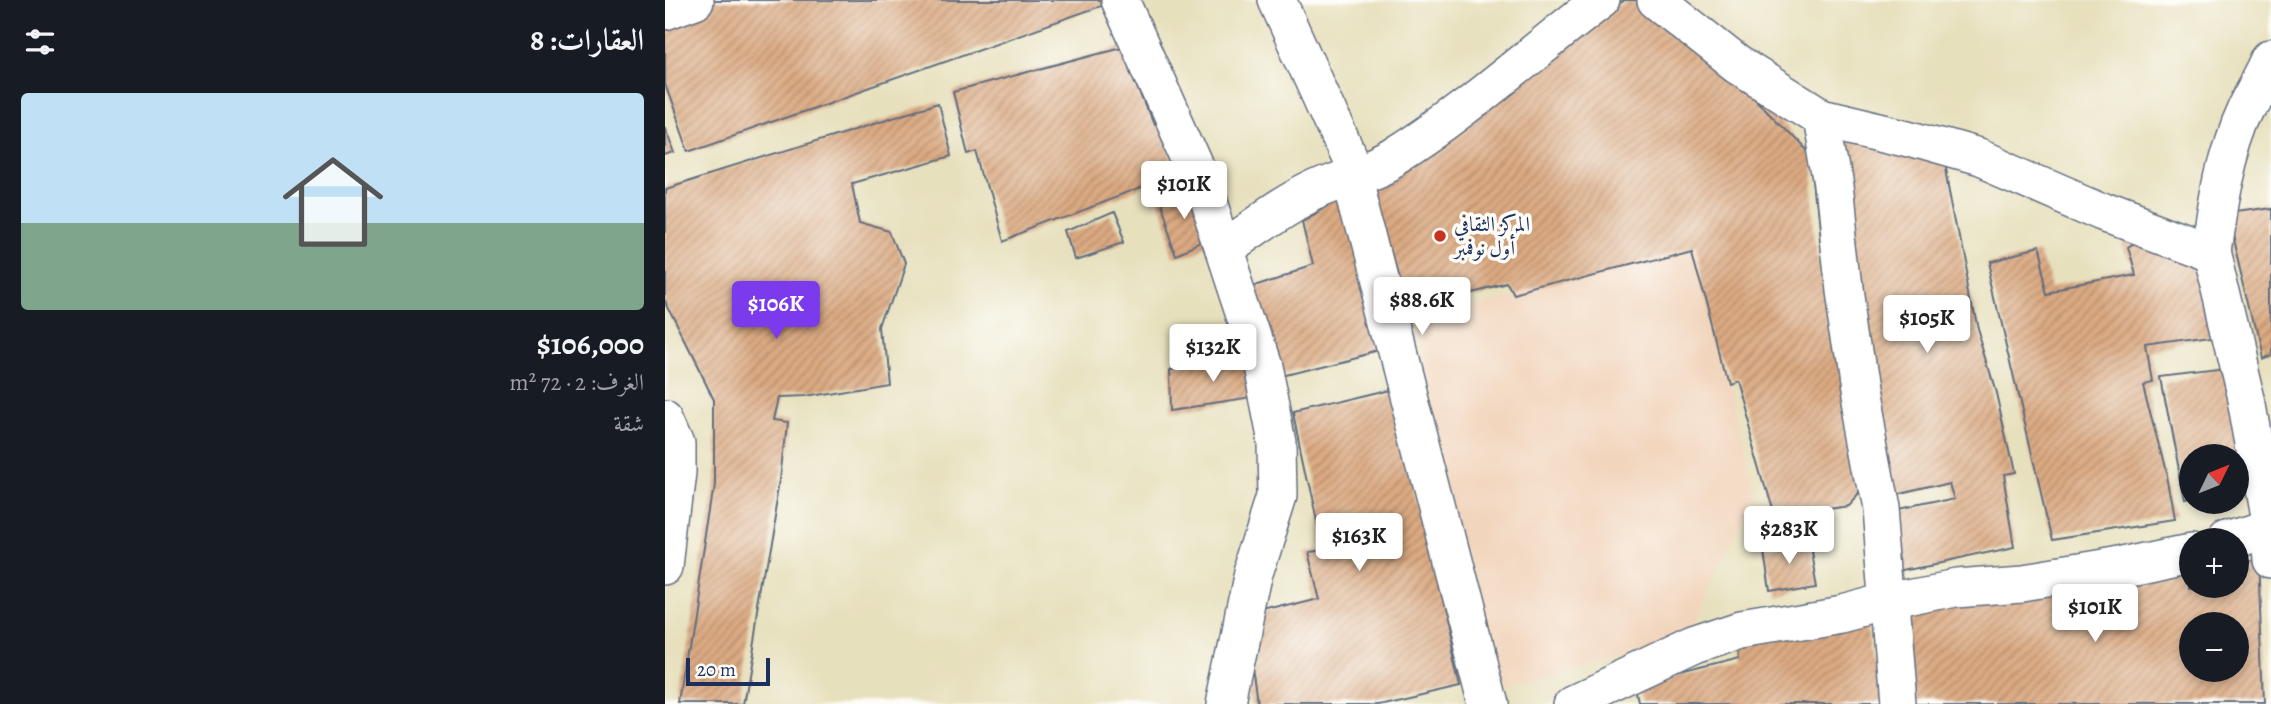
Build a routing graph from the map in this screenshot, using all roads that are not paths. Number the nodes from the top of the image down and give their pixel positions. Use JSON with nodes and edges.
{"nodes":[{"id":1,"x":695,"y":0,"type":"edge"},
{"id":2,"x":1120,"y":0,"type":"edge"},
{"id":3,"x":1277,"y":0,"type":"edge"},
{"id":4,"x":1601,"y":0,"type":"edge"},
{"id":5,"x":1656,"y":0,"type":"edge"},
{"id":6,"x":665,"y":11,"type":"edge"},
{"id":7,"x":2271,"y":60,"type":"edge"},
{"id":8,"x":1821,"y":117,"type":"junction"},
{"id":9,"x":2255,"y":125,"type":"edge"},
{"id":10,"x":1352,"y":178,"type":"junction"},
{"id":11,"x":1224,"y":248,"type":"junction"},
{"id":12,"x":2211,"y":252,"type":"junction"},
{"id":13,"x":665,"y":417,"type":"edge"},
{"id":14,"x":2249,"y":542,"type":"edge"},
{"id":15,"x":2270,"y":543,"type":"edge"},
{"id":16,"x":2179,"y":554,"type":"edge"},
{"id":17,"x":665,"y":566,"type":"edge"},
{"id":18,"x":1888,"y":601,"type":"junction"},
{"id":19,"x":1627,"y":692,"type":"edge"},
{"id":20,"x":1226,"y":704,"type":"edge"},
{"id":21,"x":1488,"y":704,"type":"edge"},
{"id":22,"x":1573,"y":704,"type":"edge"},
{"id":23,"x":1897,"y":704,"type":"edge"}],
"edges":[{"from":1,"to":6,"type":"street"},
{"from":2,"to":11,"type":"street"},
{"from":3,"to":10,"type":"street"},
{"from":4,"to":10,"type":"street"},
{"from":5,"to":8,"type":"street"},
{"from":7,"to":9,"type":"street"},
{"from":8,"to":12,"type":"street"},
{"from":8,"to":18,"type":"street"},
{"from":9,"to":12,"type":"street"},
{"from":10,"to":11,"type":"street"},
{"from":10,"to":21,"type":"street"},
{"from":11,"to":20,"type":"street"},
{"from":12,"to":15,"type":"street"},
{"from":13,"to":17,"type":"street"},
{"from":14,"to":15,"type":"street"},
{"from":16,"to":18,"type":"street"},
{"from":18,"to":19,"type":"street"},
{"from":18,"to":23,"type":"street"},
{"from":19,"to":22,"type":"street"}]}
